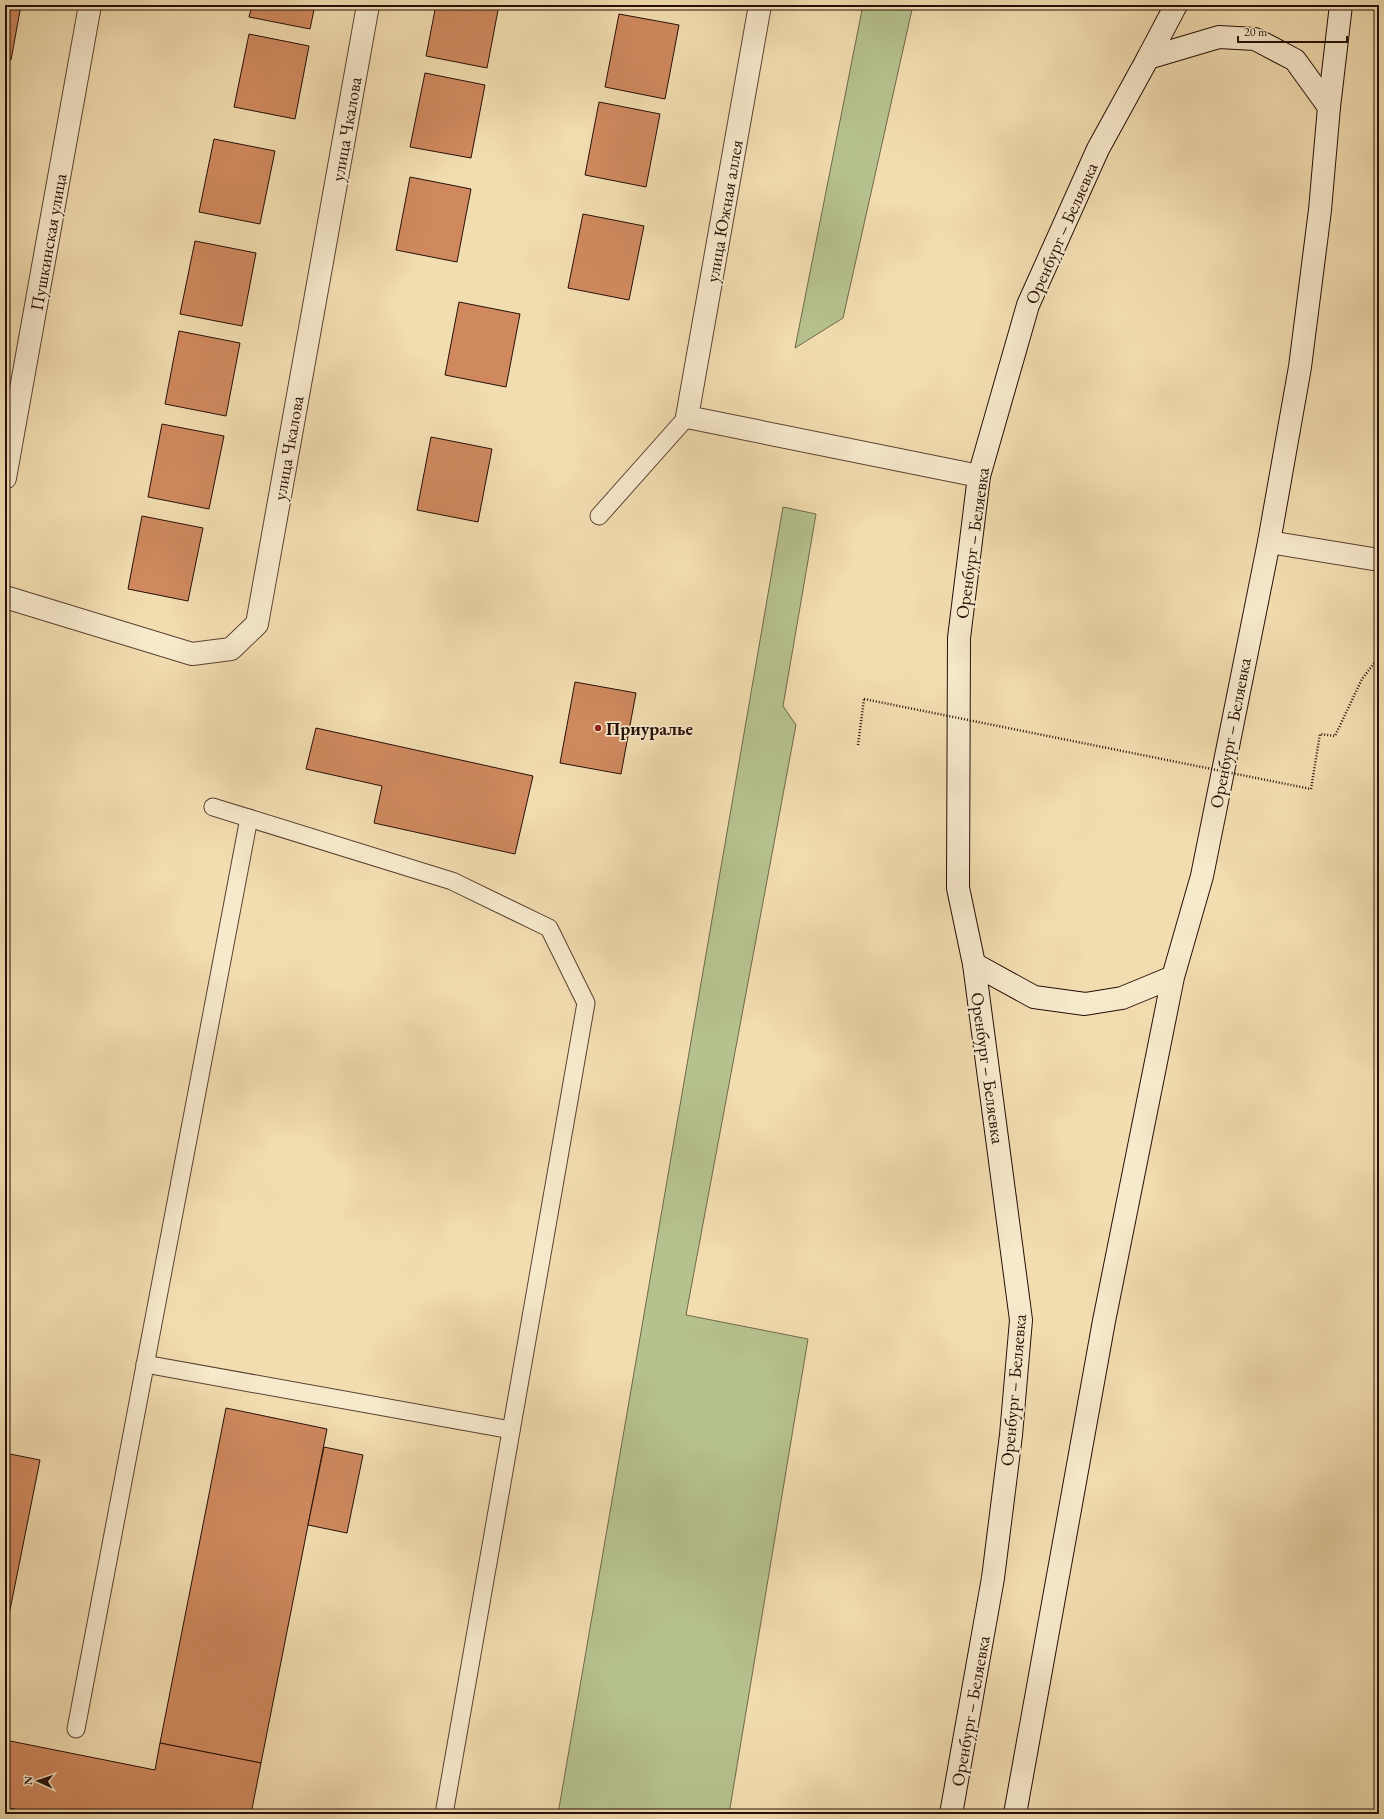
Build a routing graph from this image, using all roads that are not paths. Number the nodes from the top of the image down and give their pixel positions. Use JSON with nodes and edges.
{"nodes":[{"id":1,"x":90,"y":5,"type":"edge"},
{"id":2,"x":368,"y":5,"type":"edge"},
{"id":3,"x":760,"y":5,"type":"edge"},
{"id":4,"x":1176,"y":5,"type":"edge"},
{"id":5,"x":1341,"y":5,"type":"edge"},
{"id":6,"x":1148,"y":58,"type":"junction"},
{"id":7,"x":1329,"y":107,"type":"junction"},
{"id":8,"x":687,"y":418,"type":"junction"},
{"id":9,"x":979,"y":476,"type":"junction"},
{"id":10,"x":5,"y":478,"type":"edge"},
{"id":11,"x":599,"y":516,"type":"dead end"},
{"id":12,"x":1269,"y":542,"type":"junction"},
{"id":13,"x":1379,"y":560,"type":"edge"},
{"id":14,"x":5,"y":597,"type":"edge"},
{"id":15,"x":213,"y":807,"type":"dead end"},
{"id":16,"x":249,"y":818,"type":"junction"},
{"id":17,"x":974,"y":964,"type":"junction"},
{"id":18,"x":1173,"y":977,"type":"junction"},
{"id":19,"x":145,"y":1364,"type":"junction"},
{"id":20,"x":511,"y":1430,"type":"junction"},
{"id":21,"x":76,"y":1729,"type":"dead end"},
{"id":22,"x":444,"y":1814,"type":"edge"},
{"id":23,"x":951,"y":1814,"type":"edge"},
{"id":24,"x":1015,"y":1814,"type":"edge"}],
"edges":[{"from":1,"to":10,"type":"main road","name":"Пушкинская улица"},
{"from":2,"to":14,"type":"main road","name":"улица Чкалова"},
{"from":3,"to":8,"type":"main road","name":"улица Южная аллея"},
{"from":4,"to":6,"type":"main road","name":"Оренбург – Беляевка"},
{"from":5,"to":7,"type":"main road","name":"Оренбург – Беляевка"},
{"from":6,"to":7,"type":"main road"},
{"from":6,"to":9,"type":"main road","name":"Оренбург – Беляевка"},
{"from":7,"to":12,"type":"main road","name":"Оренбург – Беляевка"},
{"from":8,"to":9,"type":"main road"},
{"from":8,"to":11,"type":"lane"},
{"from":9,"to":17,"type":"main road","name":"Оренбург – Беляевка"},
{"from":12,"to":13,"type":"main road"},
{"from":12,"to":18,"type":"main road","name":"Оренбург – Беляевка"},
{"from":15,"to":16,"type":"lane"},
{"from":16,"to":19,"type":"lane"},
{"from":16,"to":20,"type":"lane"},
{"from":17,"to":18,"type":"main road","name":"Оренбург – Беляевка"},
{"from":17,"to":23,"type":"main road","name":"Оренбург – Беляевка"},
{"from":18,"to":24,"type":"main road","name":"Оренбург – Беляевка"},
{"from":19,"to":20,"type":"lane"},
{"from":19,"to":21,"type":"lane"},
{"from":20,"to":22,"type":"lane"}]}
